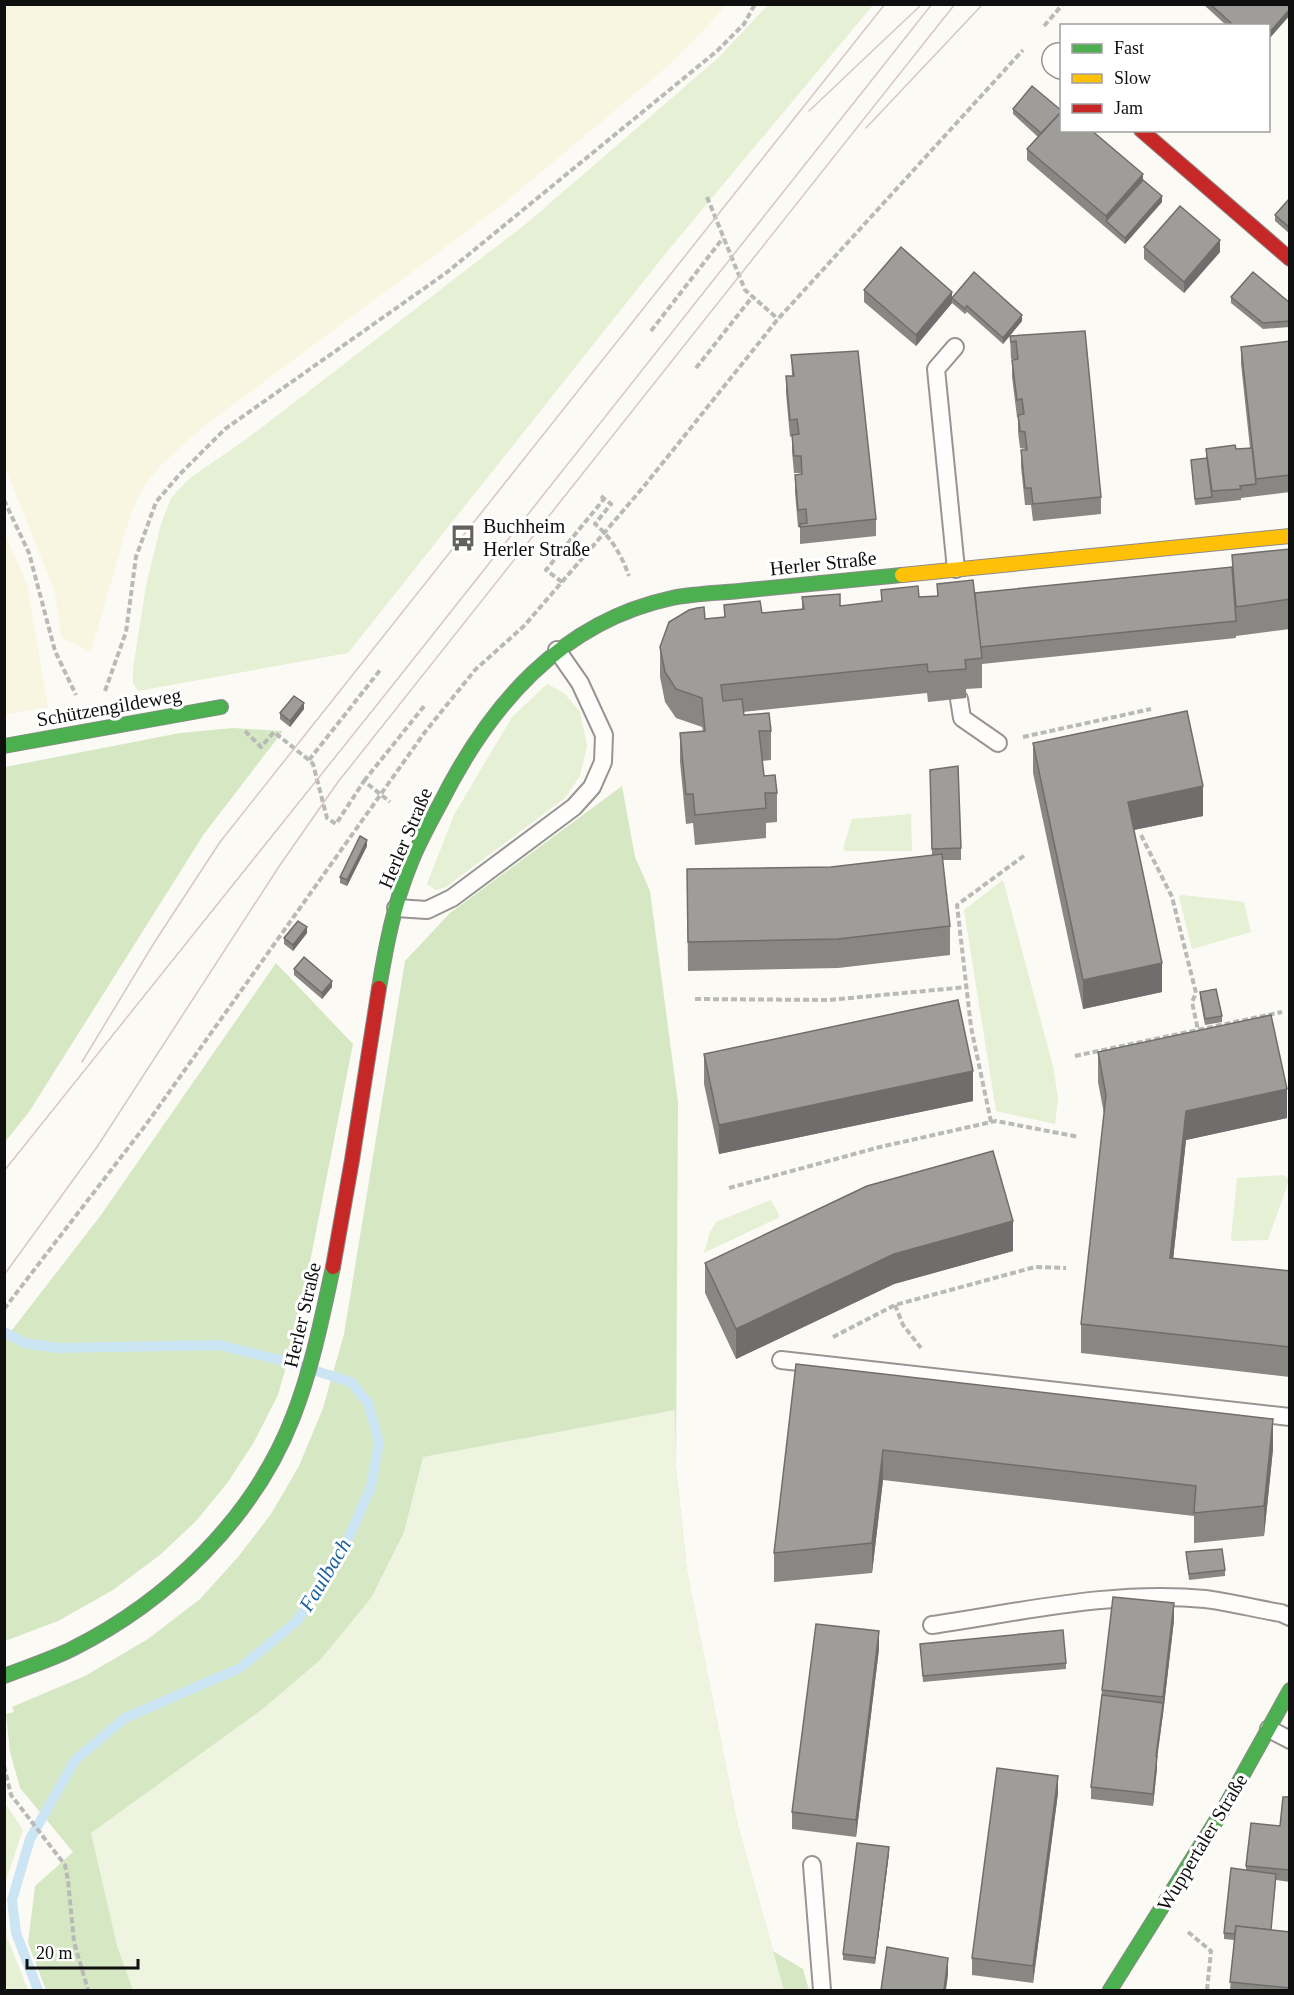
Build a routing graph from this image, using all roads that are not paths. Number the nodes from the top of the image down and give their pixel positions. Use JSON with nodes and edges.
{"nodes":[{"id":1,"x":1143,"y":132,"type":"edge"},
{"id":2,"x":1290,"y":258,"type":"edge"},
{"id":3,"x":955,"y":347,"type":"dead end"},
{"id":4,"x":1290,"y":536,"type":"edge"},
{"id":5,"x":951,"y":570,"type":"junction"},
{"id":6,"x":948,"y":591,"type":"edge"},
{"id":7,"x":557,"y":650,"type":"junction"},
{"id":8,"x":959,"y":699,"type":"edge"},
{"id":9,"x":221,"y":707,"type":"road end"},
{"id":10,"x":998,"y":743,"type":"road end"},
{"id":11,"x":4,"y":746,"type":"edge"},
{"id":12,"x":396,"y":908,"type":"junction"},
{"id":13,"x":781,"y":1360,"type":"dead end"},
{"id":14,"x":1290,"y":1417,"type":"edge"},
{"id":15,"x":1290,"y":1617,"type":"edge"},
{"id":16,"x":932,"y":1625,"type":"dead end"},
{"id":17,"x":4,"y":1676,"type":"edge"},
{"id":18,"x":1290,"y":1690,"type":"edge"},
{"id":19,"x":1269,"y":1729,"type":"junction"},
{"id":20,"x":1290,"y":1740,"type":"edge"},
{"id":21,"x":812,"y":1864,"type":"dead end"},
{"id":22,"x":822,"y":1990,"type":"edge"},
{"id":23,"x":1110,"y":1990,"type":"edge"}],
"edges":[{"from":1,"to":2,"type":"street"},
{"from":3,"to":5,"type":"lane"},
{"from":4,"to":5,"type":"street","name":"Herler Straße"},
{"from":5,"to":6,"type":"lane"},
{"from":5,"to":7,"type":"street","name":"Herler Straße"},
{"from":7,"to":12,"type":"street","name":"Herler Straße"},
{"from":7,"to":12,"type":"lane"},
{"from":8,"to":10,"type":"lane"},
{"from":9,"to":11,"type":"street","name":"Schützengildeweg"},
{"from":12,"to":17,"type":"street","name":"Herler Straße"},
{"from":13,"to":14,"type":"lane"},
{"from":15,"to":16,"type":"lane"},
{"from":18,"to":19,"type":"street","name":"Wuppertaler Straße"},
{"from":19,"to":20,"type":"lane"},
{"from":19,"to":23,"type":"street","name":"Wuppertaler Straße"},
{"from":21,"to":22,"type":"lane"}]}
